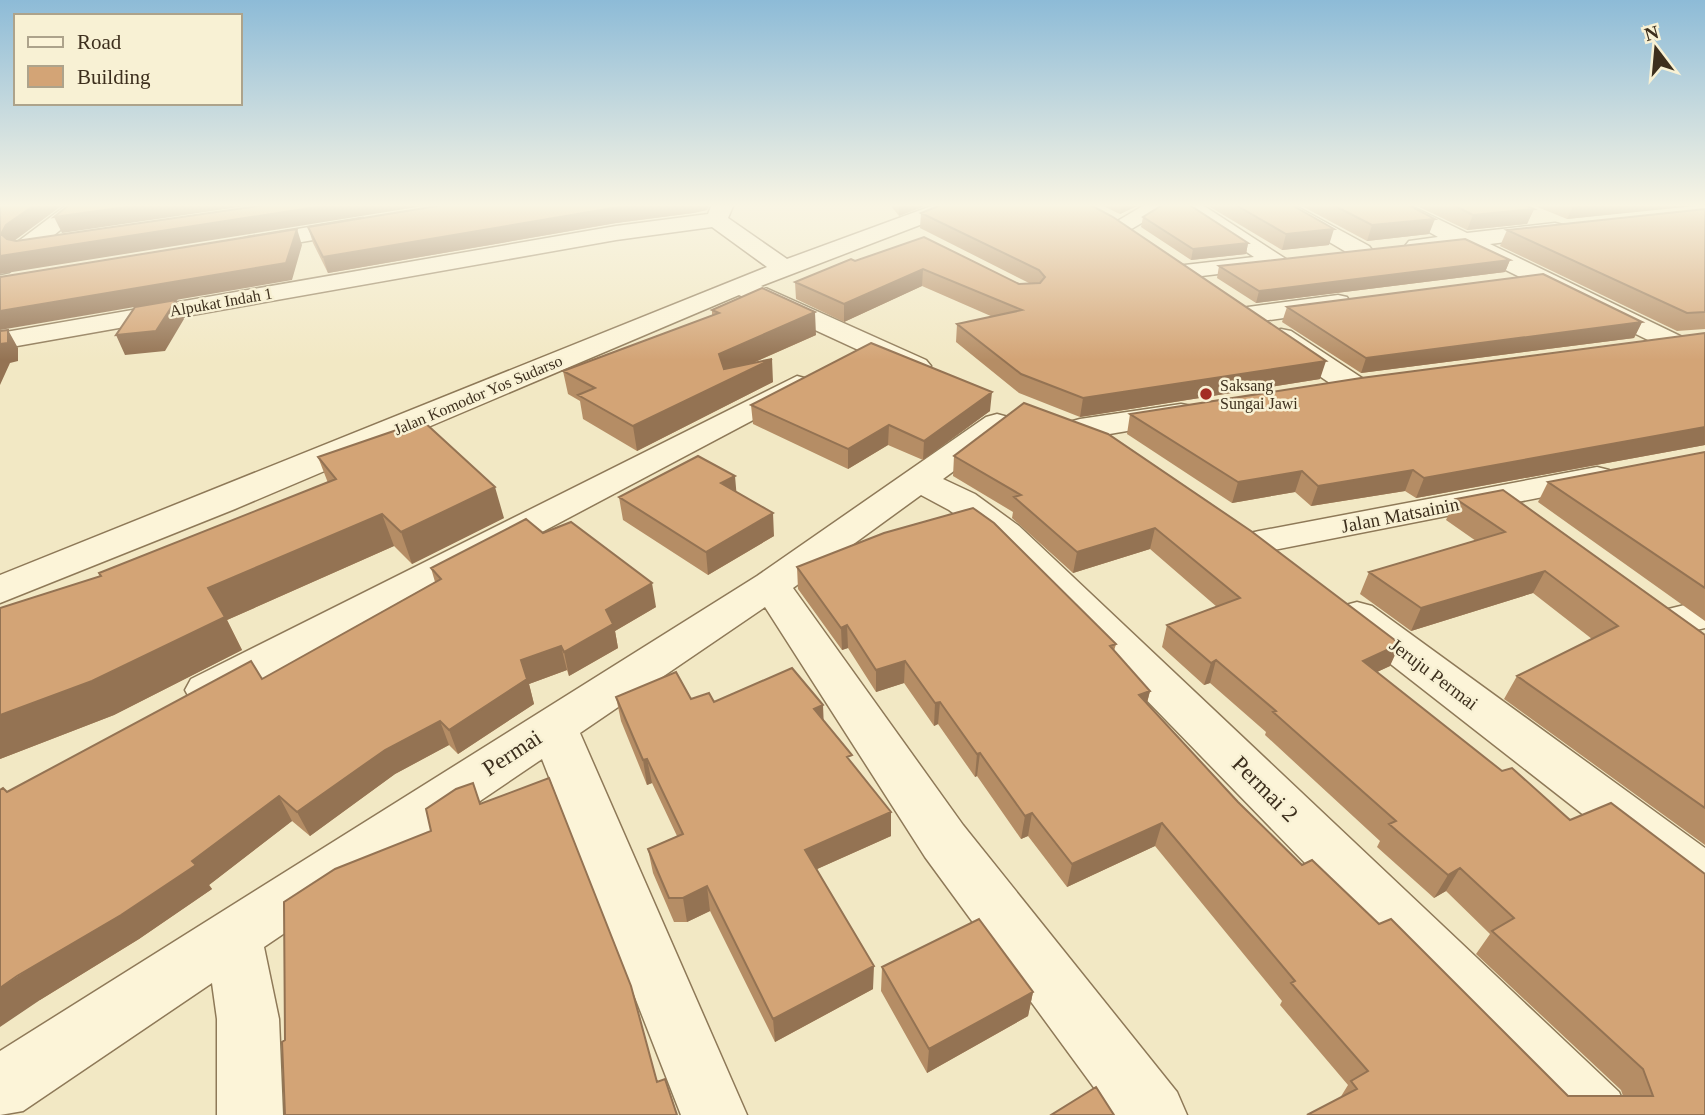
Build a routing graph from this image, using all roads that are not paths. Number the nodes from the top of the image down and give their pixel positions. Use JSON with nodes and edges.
{"nodes":[{"id":1,"x":21,"y":256,"type":"edge"},
{"id":2,"x":488,"y":256,"type":"edge"},
{"id":3,"x":770,"y":256,"type":"edge"},
{"id":4,"x":809,"y":256,"type":"edge"},
{"id":5,"x":1164,"y":256,"type":"edge"},
{"id":6,"x":1269,"y":256,"type":"edge"},
{"id":7,"x":1499,"y":256,"type":"edge"},
{"id":8,"x":1301,"y":258,"type":"edge"},
{"id":9,"x":1277,"y":261,"type":"junction"},
{"id":10,"x":785,"y":269,"type":"junction"},
{"id":11,"x":1185,"y":271,"type":"junction"},
{"id":12,"x":5,"y":278,"type":"edge"},
{"id":13,"x":1542,"y":278,"type":"junction"},
{"id":14,"x":1502,"y":283,"type":"edge"},
{"id":15,"x":739,"y":286,"type":"junction"},
{"id":16,"x":1368,"y":299,"type":"edge"},
{"id":17,"x":1231,"y":303,"type":"junction"},
{"id":18,"x":1705,"y":339,"type":"edge"},
{"id":19,"x":0,"y":341,"type":"edge"},
{"id":20,"x":1674,"y":343,"type":"junction"},
{"id":21,"x":870,"y":347,"type":"junction"},
{"id":22,"x":1621,"y":351,"type":"edge"},
{"id":23,"x":1705,"y":359,"type":"edge"},
{"id":24,"x":944,"y":378,"type":"edge"},
{"id":25,"x":1313,"y":393,"type":"edge"},
{"id":26,"x":1203,"y":410,"type":"edge"},
{"id":27,"x":1080,"y":429,"type":"junction"},
{"id":28,"x":1138,"y":457,"type":"edge"},
{"id":29,"x":1623,"y":472,"type":"edge"},
{"id":30,"x":921,"y":481,"type":"junction"},
{"id":31,"x":1501,"y":496,"type":"junction"},
{"id":32,"x":1228,"y":520,"type":"edge"},
{"id":33,"x":1543,"y":527,"type":"edge"},
{"id":34,"x":1259,"y":542,"type":"junction"},
{"id":35,"x":1293,"y":568,"type":"edge"},
{"id":36,"x":771,"y":585,"type":"junction"},
{"id":37,"x":0,"y":590,"type":"edge"},
{"id":38,"x":1326,"y":593,"type":"edge"},
{"id":39,"x":1672,"y":611,"type":"edge"},
{"id":40,"x":1705,"y":645,"type":"edge"},
{"id":41,"x":174,"y":708,"type":"edge"},
{"id":42,"x":553,"y":726,"type":"junction"},
{"id":43,"x":1705,"y":878,"type":"edge"},
{"id":44,"x":233,"y":935,"type":"junction"},
{"id":45,"x":0,"y":1088,"type":"edge"},
{"id":46,"x":250,"y":1115,"type":"edge"},
{"id":47,"x":714,"y":1115,"type":"edge"},
{"id":48,"x":1154,"y":1115,"type":"edge"},
{"id":49,"x":1596,"y":1115,"type":"edge"}],
"edges":[{"from":1,"to":12,"type":"street"},
{"from":2,"to":19,"type":"street","name":"Alpukat Indah 1"},
{"from":3,"to":10,"type":"street"},
{"from":4,"to":10,"type":"street","name":"Jalan Komodor Yos Sudarso"},
{"from":5,"to":11,"type":"street"},
{"from":6,"to":9,"type":"street"},
{"from":7,"to":13,"type":"street"},
{"from":8,"to":9,"type":"street"},
{"from":9,"to":11,"type":"street"},
{"from":10,"to":15,"type":"street","name":"Jalan Komodor Yos Sudarso"},
{"from":11,"to":17,"type":"street"},
{"from":13,"to":14,"type":"street"},
{"from":13,"to":20,"type":"street"},
{"from":15,"to":21,"type":"street"},
{"from":15,"to":37,"type":"street","name":"Jalan Komodor Yos Sudarso"},
{"from":16,"to":17,"type":"street"},
{"from":17,"to":25,"type":"street"},
{"from":18,"to":20,"type":"street"},
{"from":20,"to":22,"type":"street"},
{"from":20,"to":23,"type":"street"},
{"from":21,"to":24,"type":"street"},
{"from":21,"to":41,"type":"street"},
{"from":26,"to":27,"type":"street"},
{"from":27,"to":28,"type":"street"},
{"from":27,"to":30,"type":"street","name":"Permai"},
{"from":29,"to":31,"type":"street","name":"Jalan Matsainin"},
{"from":30,"to":36,"type":"street","name":"Permai"},
{"from":30,"to":49,"type":"street","name":"Permai 2"},
{"from":31,"to":33,"type":"street"},
{"from":31,"to":34,"type":"street","name":"Jalan Matsainin"},
{"from":32,"to":34,"type":"street"},
{"from":34,"to":35,"type":"street"},
{"from":36,"to":42,"type":"street","name":"Permai"},
{"from":36,"to":48,"type":"street"},
{"from":38,"to":43,"type":"street","name":"Jeruju Permai"},
{"from":39,"to":40,"type":"street"},
{"from":42,"to":44,"type":"street","name":"Permai"},
{"from":42,"to":47,"type":"street"},
{"from":44,"to":45,"type":"street","name":"Permai"},
{"from":44,"to":46,"type":"street"}]}
